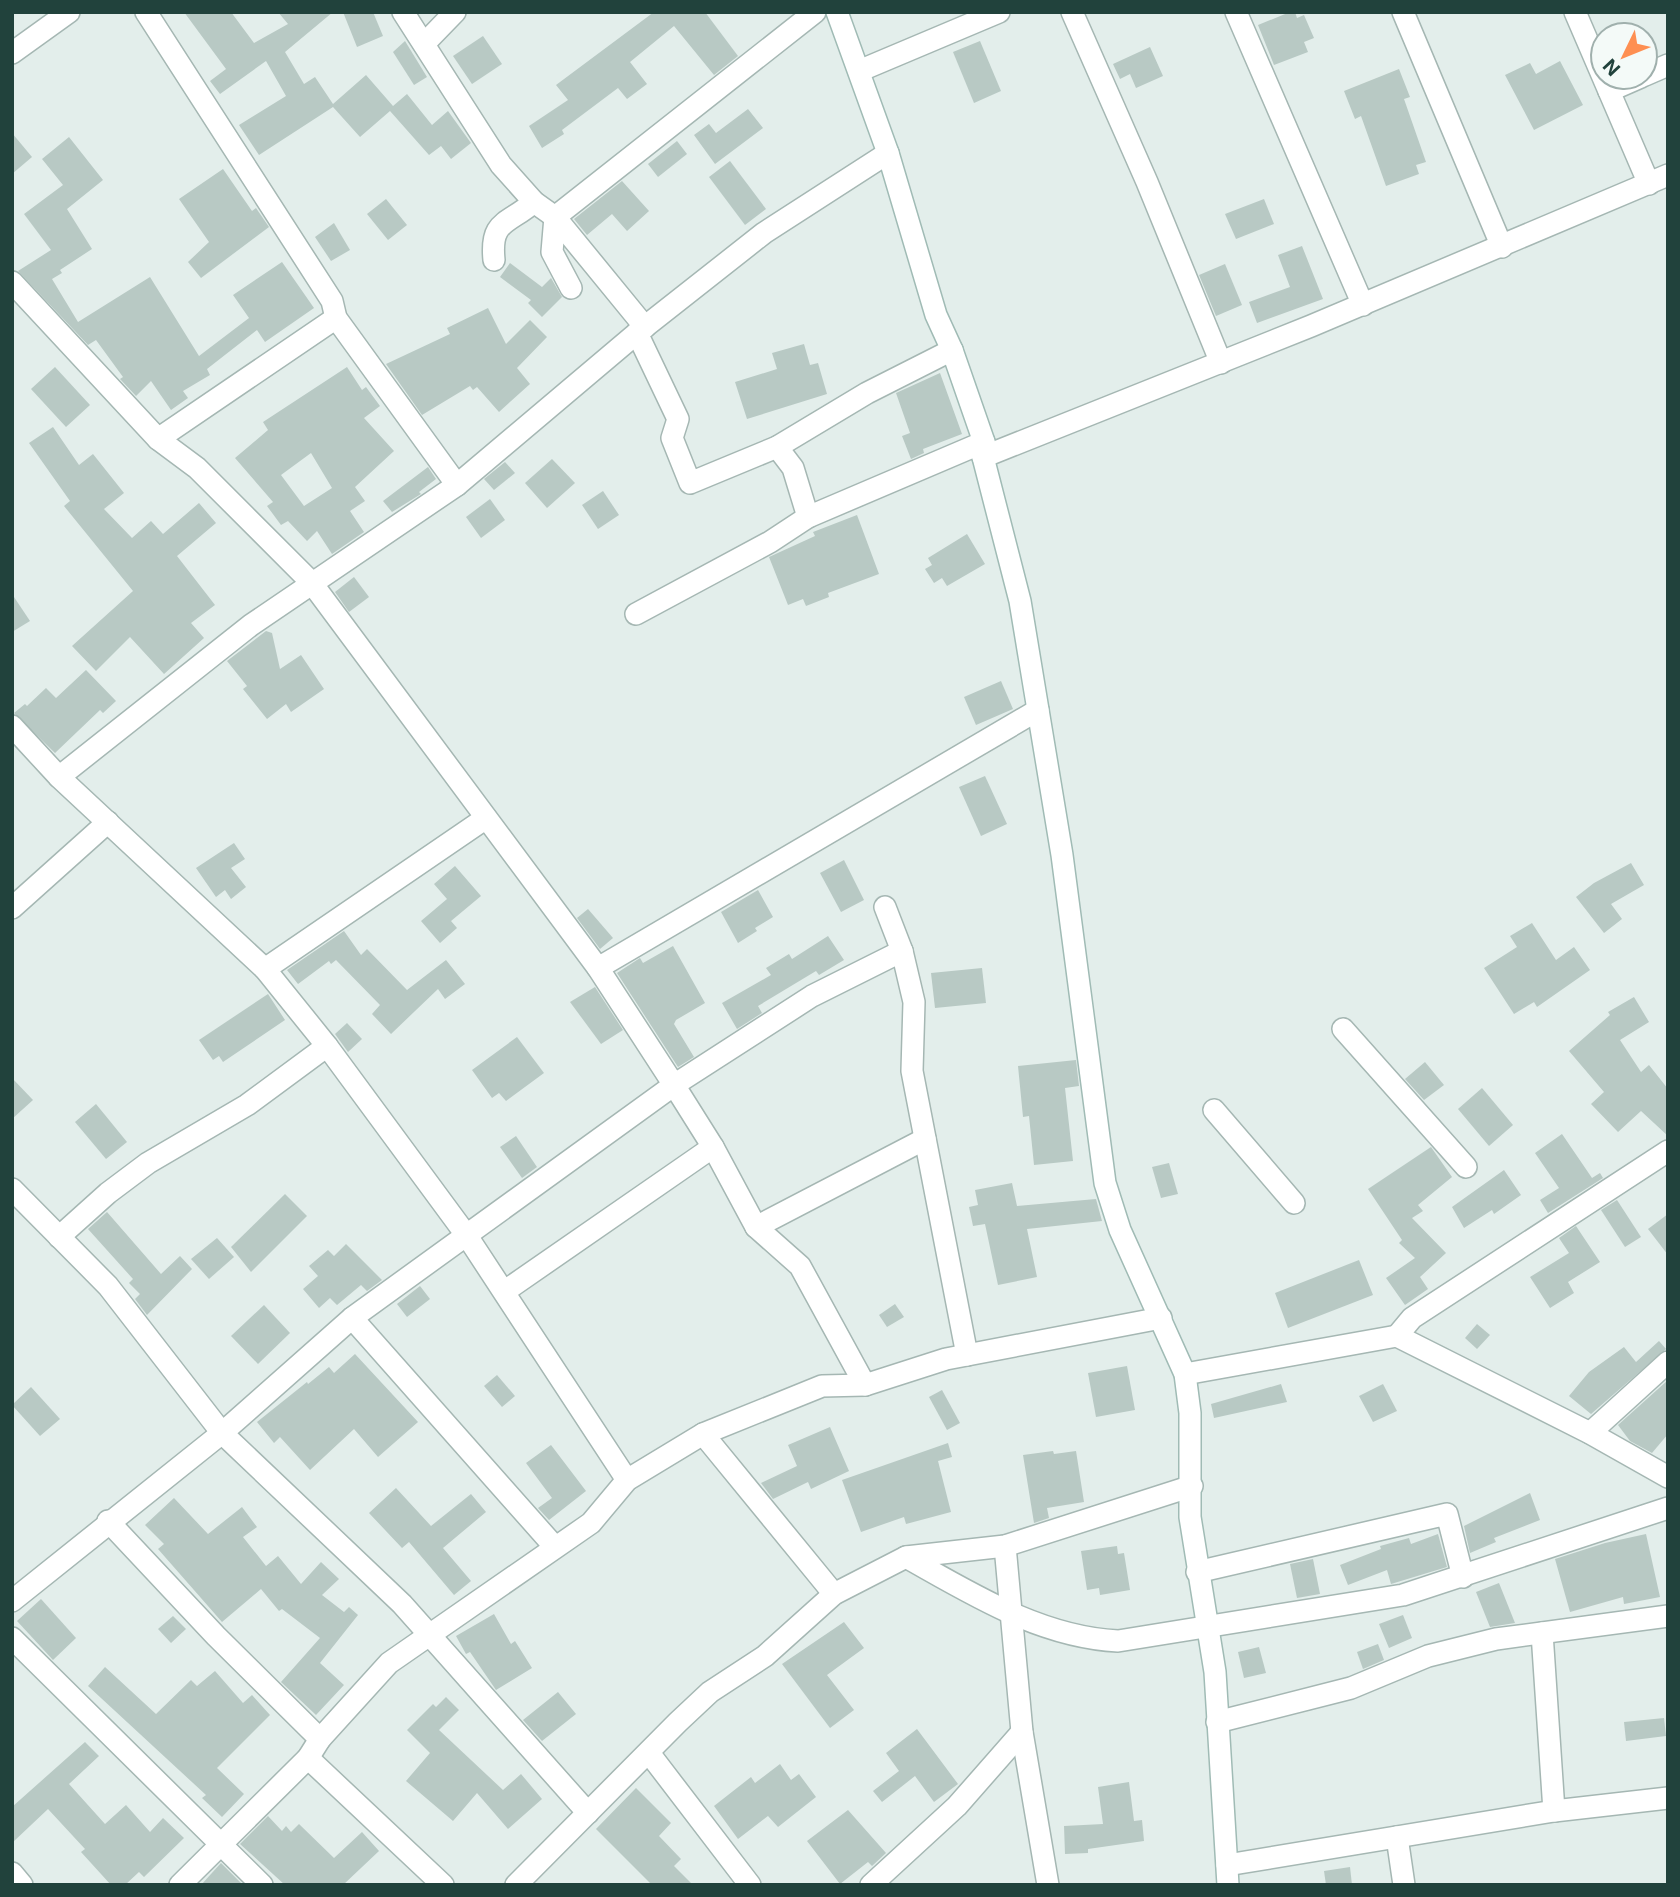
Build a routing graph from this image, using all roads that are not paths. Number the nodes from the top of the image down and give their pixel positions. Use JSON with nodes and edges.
{"nodes":[{"id":1,"x":69,"y":12,"type":"edge"},
{"id":2,"x":146,"y":12,"type":"edge"},
{"id":3,"x":403,"y":12,"type":"edge"},
{"id":4,"x":455,"y":12,"type":"edge"},
{"id":5,"x":815,"y":12,"type":"edge"},
{"id":6,"x":837,"y":12,"type":"edge"},
{"id":7,"x":999,"y":12,"type":"edge"},
{"id":8,"x":1072,"y":12,"type":"edge"},
{"id":9,"x":1236,"y":12,"type":"edge"},
{"id":10,"x":1404,"y":12,"type":"edge"},
{"id":11,"x":1575,"y":12,"type":"edge"},
{"id":12,"x":424,"y":44,"type":"junction"},
{"id":13,"x":1589,"y":45,"type":"edge"},
{"id":14,"x":12,"y":53,"type":"edge"},
{"id":15,"x":859,"y":71,"type":"junction"},
{"id":16,"x":1609,"y":91,"type":"edge"},
{"id":17,"x":888,"y":153,"type":"junction"},
{"id":18,"x":1658,"y":180,"type":"edge"},
{"id":19,"x":534,"y":202,"type":"junction"},
{"id":20,"x":555,"y":217,"type":"junction"},
{"id":21,"x":1502,"y":247,"type":"junction"},
{"id":22,"x":494,"y":260,"type":"dead end"},
{"id":23,"x":12,"y":282,"type":"edge"},
{"id":24,"x":571,"y":288,"type":"dead end"},
{"id":25,"x":1363,"y":305,"type":"junction"},
{"id":26,"x":336,"y":318,"type":"junction"},
{"id":27,"x":641,"y":330,"type":"junction"},
{"id":28,"x":952,"y":350,"type":"junction"},
{"id":29,"x":1221,"y":363,"type":"junction"},
{"id":30,"x":158,"y":439,"type":"junction"},
{"id":31,"x":778,"y":447,"type":"junction"},
{"id":32,"x":984,"y":450,"type":"junction"},
{"id":33,"x":457,"y":485,"type":"junction"},
{"id":34,"x":807,"y":517,"type":"junction"},
{"id":35,"x":311,"y":582,"type":"junction"},
{"id":36,"x":636,"y":614,"type":"dead end"},
{"id":37,"x":1038,"y":710,"type":"junction"},
{"id":38,"x":12,"y":726,"type":"edge"},
{"id":39,"x":59,"y":777,"type":"junction"},
{"id":40,"x":486,"y":818,"type":"junction"},
{"id":41,"x":107,"y":822,"type":"junction"},
{"id":42,"x":885,"y":907,"type":"dead end"},
{"id":43,"x":12,"y":908,"type":"edge"},
{"id":44,"x":902,"y":951,"type":"junction"},
{"id":45,"x":598,"y":968,"type":"junction"},
{"id":46,"x":265,"y":969,"type":"junction"},
{"id":47,"x":1343,"y":1029,"type":"dead end"},
{"id":48,"x":327,"y":1046,"type":"junction"},
{"id":49,"x":674,"y":1086,"type":"junction"},
{"id":50,"x":1214,"y":1110,"type":"dead end"},
{"id":51,"x":925,"y":1139,"type":"junction"},
{"id":52,"x":713,"y":1147,"type":"junction"},
{"id":53,"x":1666,"y":1158,"type":"edge"},
{"id":54,"x":1466,"y":1167,"type":"dead end"},
{"id":55,"x":12,"y":1189,"type":"edge"},
{"id":56,"x":1294,"y":1203,"type":"dead end"},
{"id":57,"x":756,"y":1227,"type":"junction"},
{"id":58,"x":467,"y":1236,"type":"junction"},
{"id":59,"x":59,"y":1237,"type":"junction"},
{"id":60,"x":505,"y":1291,"type":"junction"},
{"id":61,"x":352,"y":1318,"type":"junction"},
{"id":62,"x":1161,"y":1318,"type":"junction"},
{"id":63,"x":1397,"y":1336,"type":"junction"},
{"id":64,"x":967,"y":1355,"type":"junction"},
{"id":65,"x":1668,"y":1362,"type":"edge"},
{"id":66,"x":1185,"y":1374,"type":"junction"},
{"id":67,"x":865,"y":1385,"type":"junction"},
{"id":68,"x":222,"y":1433,"type":"junction"},
{"id":69,"x":1590,"y":1433,"type":"junction"},
{"id":70,"x":703,"y":1434,"type":"junction"},
{"id":71,"x":1668,"y":1477,"type":"edge"},
{"id":72,"x":627,"y":1480,"type":"junction"},
{"id":73,"x":1192,"y":1486,"type":"junction"},
{"id":74,"x":1668,"y":1508,"type":"edge"},
{"id":75,"x":108,"y":1521,"type":"junction"},
{"id":76,"x":554,"y":1546,"type":"junction"},
{"id":77,"x":1005,"y":1546,"type":"junction"},
{"id":78,"x":906,"y":1557,"type":"junction"},
{"id":79,"x":1197,"y":1572,"type":"junction"},
{"id":80,"x":1463,"y":1577,"type":"junction"},
{"id":81,"x":834,"y":1594,"type":"junction"},
{"id":82,"x":12,"y":1601,"type":"edge"},
{"id":83,"x":1012,"y":1615,"type":"junction"},
{"id":84,"x":1668,"y":1616,"type":"edge"},
{"id":85,"x":1040,"y":1623,"type":"junction"},
{"id":86,"x":1206,"y":1629,"type":"junction"},
{"id":87,"x":1542,"y":1633,"type":"junction"},
{"id":88,"x":429,"y":1634,"type":"junction"},
{"id":89,"x":12,"y":1638,"type":"edge"},
{"id":90,"x":1014,"y":1650,"type":"junction"},
{"id":91,"x":1217,"y":1722,"type":"junction"},
{"id":92,"x":1022,"y":1732,"type":"junction"},
{"id":93,"x":320,"y":1740,"type":"junction"},
{"id":94,"x":649,"y":1753,"type":"junction"},
{"id":95,"x":308,"y":1758,"type":"junction"},
{"id":96,"x":1668,"y":1798,"type":"edge"},
{"id":97,"x":1554,"y":1811,"type":"junction"},
{"id":98,"x":588,"y":1813,"type":"junction"},
{"id":99,"x":1397,"y":1837,"type":"junction"},
{"id":100,"x":219,"y":1844,"type":"junction"},
{"id":101,"x":12,"y":1873,"type":"edge"},
{"id":102,"x":1227,"y":1875,"type":"edge"},
{"id":103,"x":22,"y":1885,"type":"edge"},
{"id":104,"x":180,"y":1885,"type":"edge"},
{"id":105,"x":262,"y":1885,"type":"edge"},
{"id":106,"x":443,"y":1885,"type":"edge"},
{"id":107,"x":516,"y":1885,"type":"edge"},
{"id":108,"x":750,"y":1885,"type":"edge"},
{"id":109,"x":871,"y":1885,"type":"edge"},
{"id":110,"x":1048,"y":1885,"type":"edge"},
{"id":111,"x":1404,"y":1885,"type":"edge"}],
"edges":[{"from":1,"to":14,"type":"street"},
{"from":2,"to":26,"type":"street"},
{"from":3,"to":12,"type":"street"},
{"from":4,"to":12,"type":"street"},
{"from":5,"to":20,"type":"street"},
{"from":6,"to":15,"type":"street"},
{"from":7,"to":15,"type":"street"},
{"from":8,"to":29,"type":"street"},
{"from":9,"to":25,"type":"street"},
{"from":10,"to":21,"type":"street"},
{"from":11,"to":13,"type":"street"},
{"from":12,"to":19,"type":"street"},
{"from":15,"to":17,"type":"street"},
{"from":16,"to":18,"type":"street"},
{"from":17,"to":27,"type":"street"},
{"from":17,"to":28,"type":"street"},
{"from":18,"to":21,"type":"street"},
{"from":19,"to":20,"type":"street"},
{"from":19,"to":22,"type":"street"},
{"from":20,"to":24,"type":"street"},
{"from":20,"to":27,"type":"street"},
{"from":21,"to":25,"type":"street"},
{"from":23,"to":30,"type":"street"},
{"from":25,"to":29,"type":"street"},
{"from":26,"to":30,"type":"street"},
{"from":26,"to":33,"type":"street"},
{"from":27,"to":31,"type":"street"},
{"from":27,"to":33,"type":"street"},
{"from":28,"to":31,"type":"street"},
{"from":28,"to":32,"type":"street"},
{"from":29,"to":32,"type":"street"},
{"from":30,"to":35,"type":"street"},
{"from":31,"to":34,"type":"street"},
{"from":32,"to":34,"type":"street"},
{"from":32,"to":37,"type":"street"},
{"from":33,"to":35,"type":"street"},
{"from":34,"to":36,"type":"street"},
{"from":35,"to":39,"type":"street"},
{"from":35,"to":40,"type":"street"},
{"from":37,"to":45,"type":"street"},
{"from":37,"to":62,"type":"street"},
{"from":38,"to":39,"type":"street"},
{"from":39,"to":41,"type":"street"},
{"from":40,"to":45,"type":"street"},
{"from":40,"to":46,"type":"street"},
{"from":41,"to":43,"type":"street"},
{"from":41,"to":46,"type":"street"},
{"from":42,"to":44,"type":"street"},
{"from":44,"to":49,"type":"street"},
{"from":44,"to":51,"type":"street"},
{"from":45,"to":49,"type":"street"},
{"from":46,"to":48,"type":"street"},
{"from":47,"to":54,"type":"street"},
{"from":48,"to":58,"type":"street"},
{"from":48,"to":59,"type":"street"},
{"from":49,"to":52,"type":"street"},
{"from":49,"to":58,"type":"street"},
{"from":50,"to":56,"type":"street"},
{"from":51,"to":57,"type":"street"},
{"from":51,"to":64,"type":"street"},
{"from":52,"to":57,"type":"street"},
{"from":52,"to":60,"type":"street"},
{"from":53,"to":63,"type":"street"},
{"from":55,"to":59,"type":"street"},
{"from":57,"to":67,"type":"street"},
{"from":58,"to":60,"type":"street"},
{"from":58,"to":61,"type":"street"},
{"from":59,"to":68,"type":"street"},
{"from":60,"to":72,"type":"street"},
{"from":61,"to":68,"type":"street"},
{"from":61,"to":76,"type":"street"},
{"from":62,"to":64,"type":"street"},
{"from":62,"to":66,"type":"street"},
{"from":63,"to":66,"type":"street"},
{"from":63,"to":69,"type":"street"},
{"from":64,"to":67,"type":"street"},
{"from":65,"to":69,"type":"street"},
{"from":66,"to":73,"type":"street"},
{"from":67,"to":70,"type":"street"},
{"from":68,"to":75,"type":"street"},
{"from":68,"to":88,"type":"street"},
{"from":69,"to":71,"type":"street"},
{"from":70,"to":72,"type":"street"},
{"from":70,"to":81,"type":"street"},
{"from":72,"to":76,"type":"street"},
{"from":73,"to":77,"type":"street"},
{"from":73,"to":79,"type":"street"},
{"from":74,"to":80,"type":"street"},
{"from":75,"to":82,"type":"street"},
{"from":75,"to":93,"type":"street"},
{"from":76,"to":88,"type":"street"},
{"from":77,"to":78,"type":"street"},
{"from":77,"to":83,"type":"street"},
{"from":78,"to":81,"type":"street"},
{"from":78,"to":83,"type":"street"},
{"from":79,"to":80,"type":"street"},
{"from":79,"to":86,"type":"street"},
{"from":80,"to":86,"type":"street"},
{"from":81,"to":94,"type":"street"},
{"from":83,"to":85,"type":"street"},
{"from":83,"to":90,"type":"street"},
{"from":84,"to":87,"type":"street"},
{"from":85,"to":86,"type":"street"},
{"from":85,"to":90,"type":"street"},
{"from":86,"to":91,"type":"street"},
{"from":87,"to":91,"type":"street"},
{"from":87,"to":97,"type":"street"},
{"from":88,"to":93,"type":"street"},
{"from":88,"to":98,"type":"street"},
{"from":89,"to":100,"type":"street"},
{"from":90,"to":92,"type":"street"},
{"from":91,"to":102,"type":"street"},
{"from":92,"to":109,"type":"street"},
{"from":92,"to":110,"type":"street"},
{"from":93,"to":95,"type":"street"},
{"from":94,"to":98,"type":"street"},
{"from":94,"to":108,"type":"street"},
{"from":95,"to":100,"type":"street"},
{"from":95,"to":106,"type":"street"},
{"from":96,"to":97,"type":"street"},
{"from":97,"to":99,"type":"street"},
{"from":98,"to":107,"type":"street"},
{"from":99,"to":102,"type":"street"},
{"from":99,"to":111,"type":"street"},
{"from":100,"to":104,"type":"street"},
{"from":100,"to":105,"type":"street"},
{"from":101,"to":103,"type":"street"}]}
